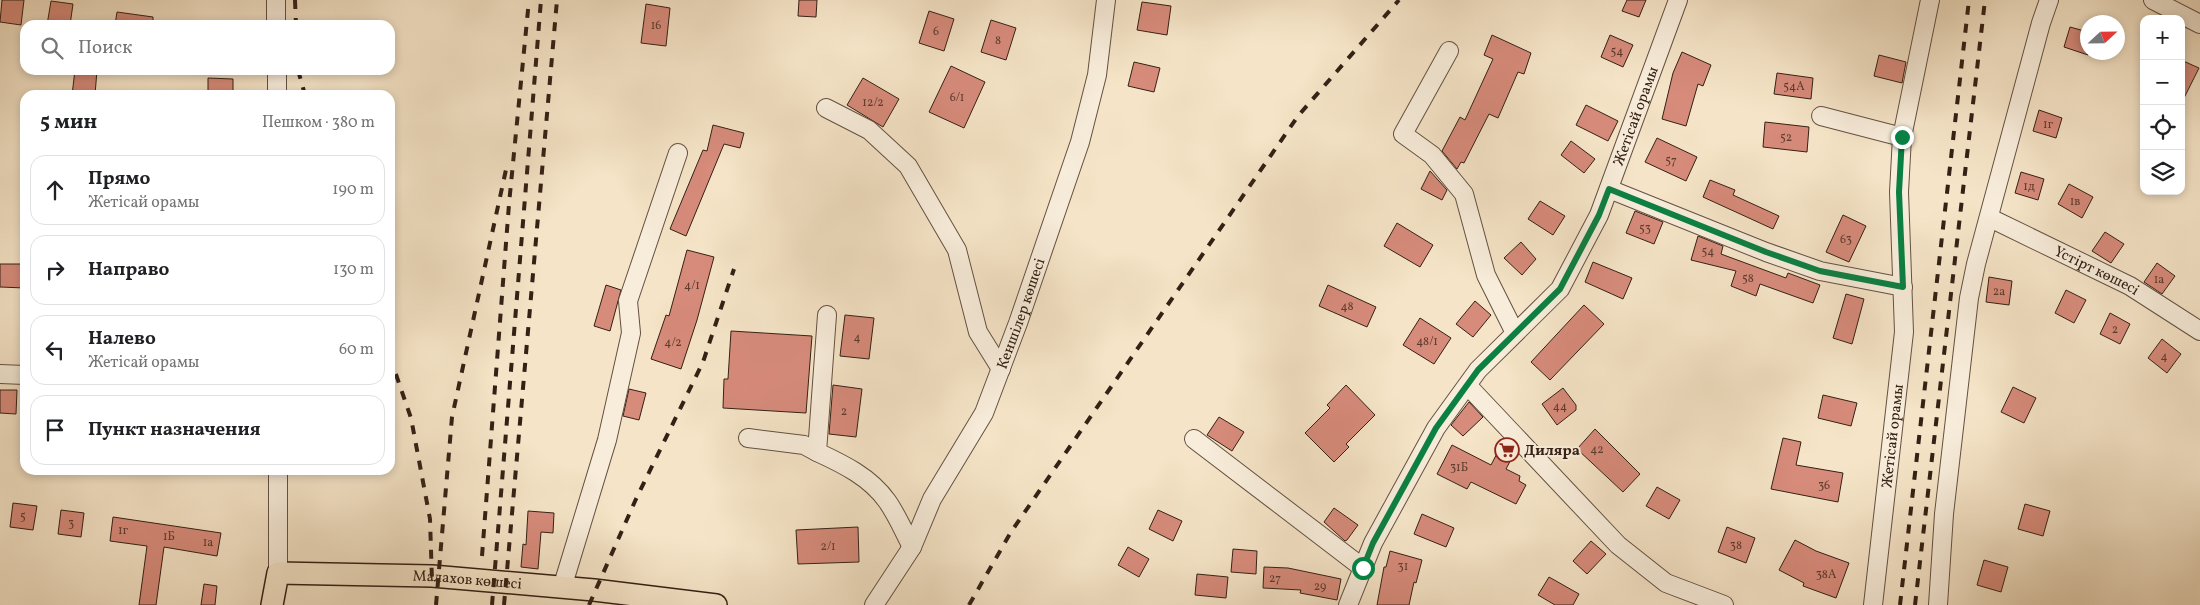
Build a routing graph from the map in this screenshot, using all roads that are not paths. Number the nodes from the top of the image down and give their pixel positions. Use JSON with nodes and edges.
{"nodes":[{"id":1,"x":276,"y":0,"type":"edge"},
{"id":2,"x":1106,"y":0,"type":"edge"},
{"id":3,"x":1678,"y":0,"type":"edge"},
{"id":4,"x":1930,"y":0,"type":"edge"},
{"id":5,"x":2049,"y":0,"type":"edge"},
{"id":6,"x":2153,"y":0,"type":"edge"},
{"id":7,"x":276,"y":20,"type":"edge"},
{"id":8,"x":2200,"y":24,"type":"edge"},
{"id":9,"x":1448,"y":51,"type":"dead end"},
{"id":10,"x":276,"y":75,"type":"edge"},
{"id":11,"x":277,"y":90,"type":"edge"},
{"id":12,"x":826,"y":108,"type":"dead end"},
{"id":13,"x":1821,"y":116,"type":"dead end"},
{"id":14,"x":1902,"y":137,"type":"junction"},
{"id":15,"x":678,"y":153,"type":"dead end"},
{"id":16,"x":1609,"y":189,"type":"junction"},
{"id":17,"x":1990,"y":218,"type":"junction"},
{"id":18,"x":1903,"y":287,"type":"junction"},
{"id":19,"x":827,"y":315,"type":"dead end"},
{"id":20,"x":2200,"y":331,"type":"edge"},
{"id":21,"x":1515,"y":334,"type":"junction"},
{"id":22,"x":1001,"y":369,"type":"junction"},
{"id":23,"x":0,"y":374,"type":"edge"},
{"id":24,"x":20,"y":375,"type":"edge"},
{"id":25,"x":1468,"y":386,"type":"junction"},
{"id":26,"x":748,"y":438,"type":"dead end"},
{"id":27,"x":1194,"y":439,"type":"dead end"},
{"id":28,"x":817,"y":452,"type":"junction"},
{"id":29,"x":278,"y":475,"type":"edge"},
{"id":30,"x":912,"y":547,"type":"junction"},
{"id":31,"x":1363,"y":568,"type":"junction"},
{"id":32,"x":278,"y":573,"type":"junction"},
{"id":33,"x":562,"y":588,"type":"junction"},
{"id":34,"x":272,"y":605,"type":"edge"},
{"id":35,"x":716,"y":605,"type":"edge"},
{"id":36,"x":874,"y":605,"type":"edge"},
{"id":37,"x":1348,"y":605,"type":"edge"},
{"id":38,"x":1724,"y":605,"type":"edge"},
{"id":39,"x":1873,"y":605,"type":"edge"},
{"id":40,"x":1938,"y":605,"type":"edge"}],
"edges":[{"from":1,"to":7,"type":"street"},
{"from":2,"to":22,"type":"street","name":"Кеншілер көшесі"},
{"from":3,"to":16,"type":"street","name":"Жетісай орамы"},
{"from":4,"to":14,"type":"street","name":"Жетісай орамы"},
{"from":5,"to":17,"type":"street"},
{"from":6,"to":8,"type":"street"},
{"from":9,"to":21,"type":"street"},
{"from":10,"to":11,"type":"street"},
{"from":12,"to":22,"type":"street"},
{"from":13,"to":14,"type":"street"},
{"from":14,"to":18,"type":"street","name":"Жетісай орамы"},
{"from":15,"to":33,"type":"street"},
{"from":16,"to":18,"type":"street"},
{"from":16,"to":21,"type":"street","name":"Жетісай орамы"},
{"from":17,"to":20,"type":"street","name":"Үстірт көшесі"},
{"from":17,"to":40,"type":"street"},
{"from":18,"to":39,"type":"street","name":"Жетісай орамы"},
{"from":19,"to":28,"type":"street"},
{"from":21,"to":25,"type":"street","name":"Жетісай орамы"},
{"from":22,"to":30,"type":"street","name":"Кеншілер көшесі"},
{"from":23,"to":24,"type":"street"},
{"from":25,"to":31,"type":"street","name":"Жетісай орамы"},
{"from":25,"to":38,"type":"street"},
{"from":26,"to":28,"type":"street"},
{"from":27,"to":31,"type":"street"},
{"from":28,"to":30,"type":"street"},
{"from":29,"to":32,"type":"street"},
{"from":30,"to":36,"type":"street","name":"Кеншілер көшесі"},
{"from":31,"to":37,"type":"street","name":"Жетісай орамы"},
{"from":32,"to":33,"type":"main road","name":"Малахов көшесі"},
{"from":32,"to":34,"type":"main road"},
{"from":33,"to":35,"type":"main road","name":"Малахов көшесі"}]}
